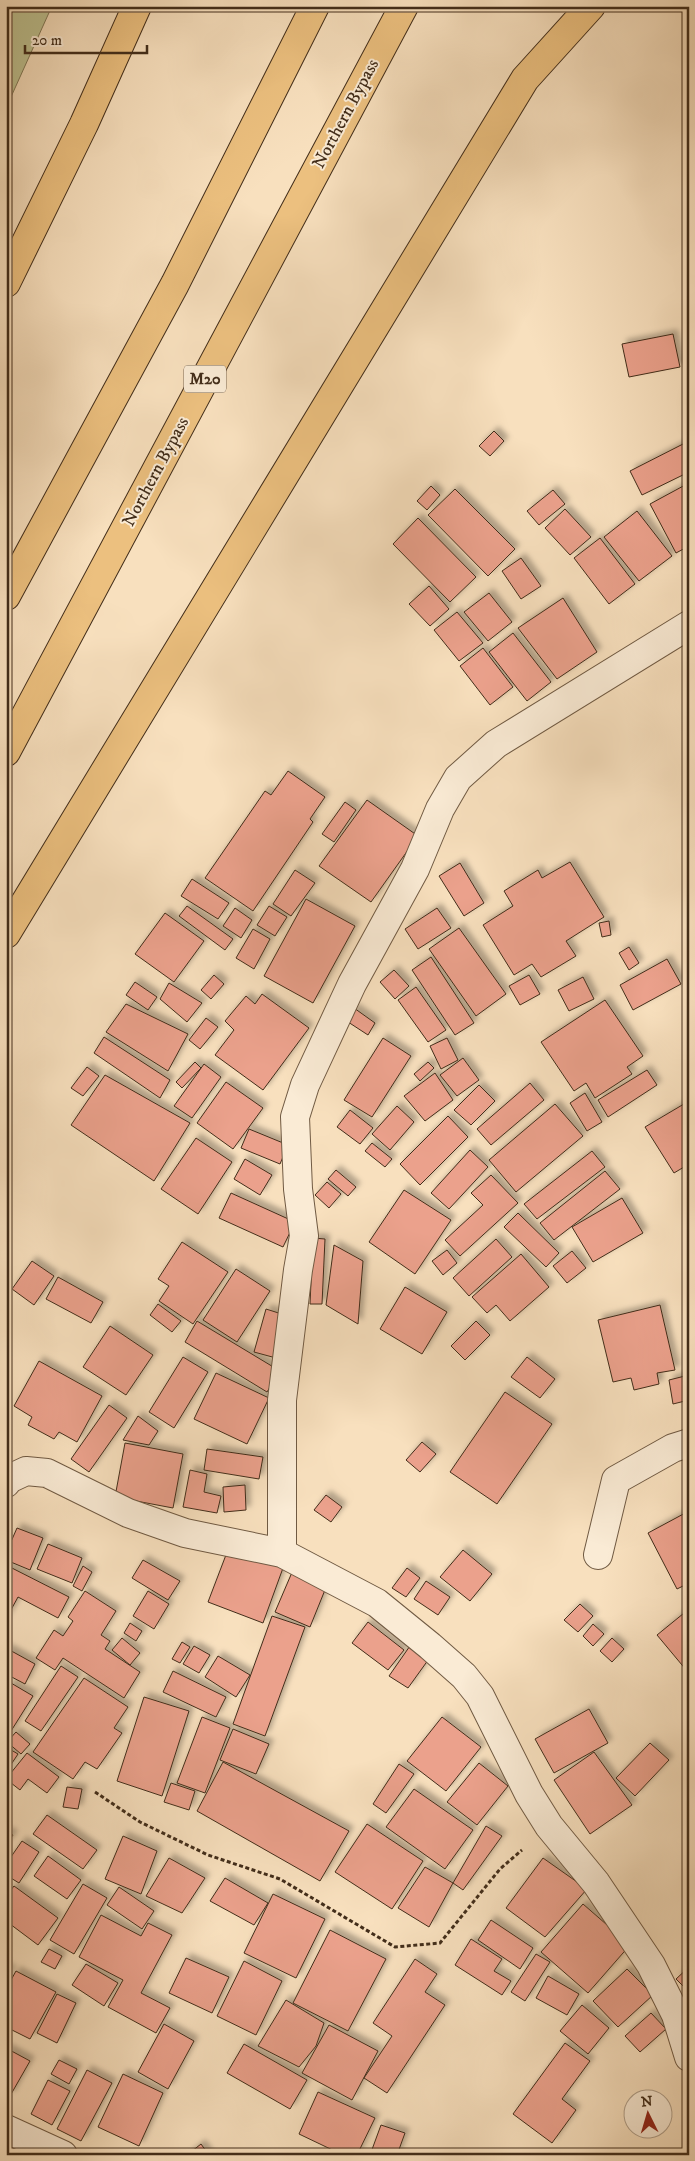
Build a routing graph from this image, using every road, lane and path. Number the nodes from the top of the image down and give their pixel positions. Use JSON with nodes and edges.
{"nodes":[{"id":1,"x":137,"y":6,"type":"edge"},
{"id":2,"x":315,"y":6,"type":"edge"},
{"id":3,"x":404,"y":6,"type":"edge"},
{"id":4,"x":591,"y":6,"type":"edge"},
{"id":5,"x":6,"y":283,"type":"edge"},
{"id":6,"x":6,"y":596,"type":"edge"},
{"id":7,"x":689,"y":625,"type":"edge"},
{"id":8,"x":6,"y":752,"type":"edge"},
{"id":9,"x":6,"y":934,"type":"edge"},
{"id":10,"x":689,"y":1443,"type":"edge"},
{"id":11,"x":6,"y":1483,"type":"edge"},
{"id":12,"x":282,"y":1553,"type":"junction"},
{"id":13,"x":598,"y":1555,"type":"dead end"},
{"id":14,"x":95,"y":1792,"type":"dead end"},
{"id":15,"x":549,"y":1826,"type":"junction"},
{"id":16,"x":689,"y":2057,"type":"edge"},
{"id":17,"x":6,"y":2129,"type":"edge"},
{"id":18,"x":63,"y":2155,"type":"edge"}],
"edges":[{"from":1,"to":5,"type":"highway"},
{"from":2,"to":6,"type":"highway"},
{"from":3,"to":8,"type":"highway","name":"Northern Bypass","number":"M20"},
{"from":4,"to":9,"type":"highway"},
{"from":7,"to":12,"type":"street"},
{"from":10,"to":13,"type":"street"},
{"from":11,"to":12,"type":"street"},
{"from":12,"to":15,"type":"street"},
{"from":14,"to":15,"type":"path"},
{"from":15,"to":16,"type":"street"},
{"from":17,"to":18,"type":"street"}]}
